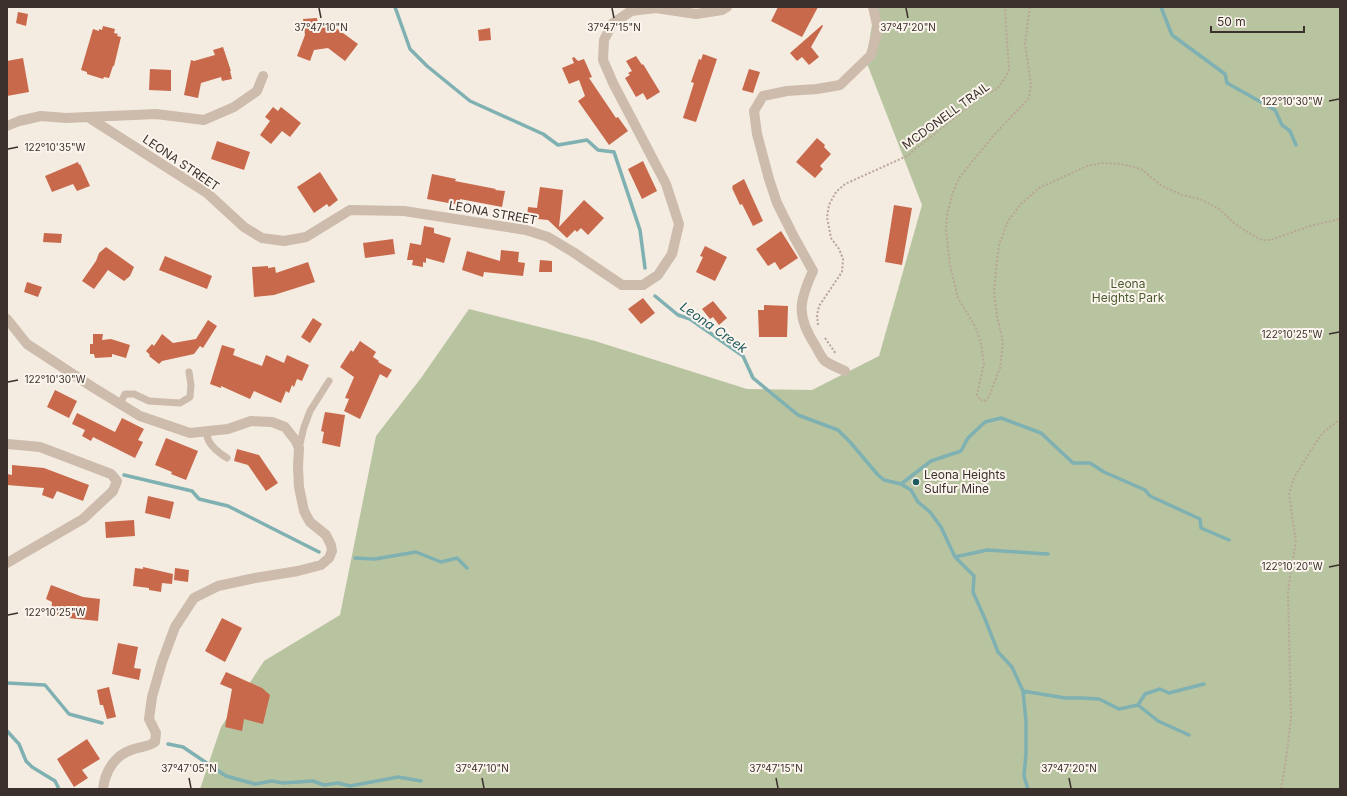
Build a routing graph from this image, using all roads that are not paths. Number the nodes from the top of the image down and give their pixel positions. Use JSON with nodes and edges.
{"nodes":[{"id":1,"x":727,"y":7,"type":"edge"},
{"id":2,"x":873,"y":7,"type":"edge"},
{"id":3,"x":263,"y":76,"type":"dead end"},
{"id":4,"x":88,"y":117,"type":"junction"},
{"id":5,"x":7,"y":126,"type":"edge"},
{"id":6,"x":7,"y":319,"type":"edge"},
{"id":7,"x":845,"y":371,"type":"road end"},
{"id":8,"x":189,"y":372,"type":"dead end"},
{"id":9,"x":329,"y":381,"type":"dead end"},
{"id":10,"x":120,"y":404,"type":"junction"},
{"id":11,"x":212,"y":430,"type":"junction"},
{"id":12,"x":7,"y":444,"type":"edge"},
{"id":13,"x":299,"y":448,"type":"junction"},
{"id":14,"x":227,"y":458,"type":"dead end"},
{"id":15,"x":7,"y":563,"type":"edge"},
{"id":16,"x":103,"y":789,"type":"edge"}],
"edges":[{"from":1,"to":4,"type":"street","name":"LEONA STREET"},
{"from":2,"to":7,"type":"street"},
{"from":3,"to":4,"type":"street"},
{"from":4,"to":5,"type":"street"},
{"from":6,"to":10,"type":"street"},
{"from":8,"to":10,"type":"lane"},
{"from":9,"to":13,"type":"lane"},
{"from":10,"to":11,"type":"street"},
{"from":11,"to":13,"type":"street"},
{"from":11,"to":14,"type":"lane"},
{"from":12,"to":15,"type":"street"},
{"from":13,"to":16,"type":"street"}]}
